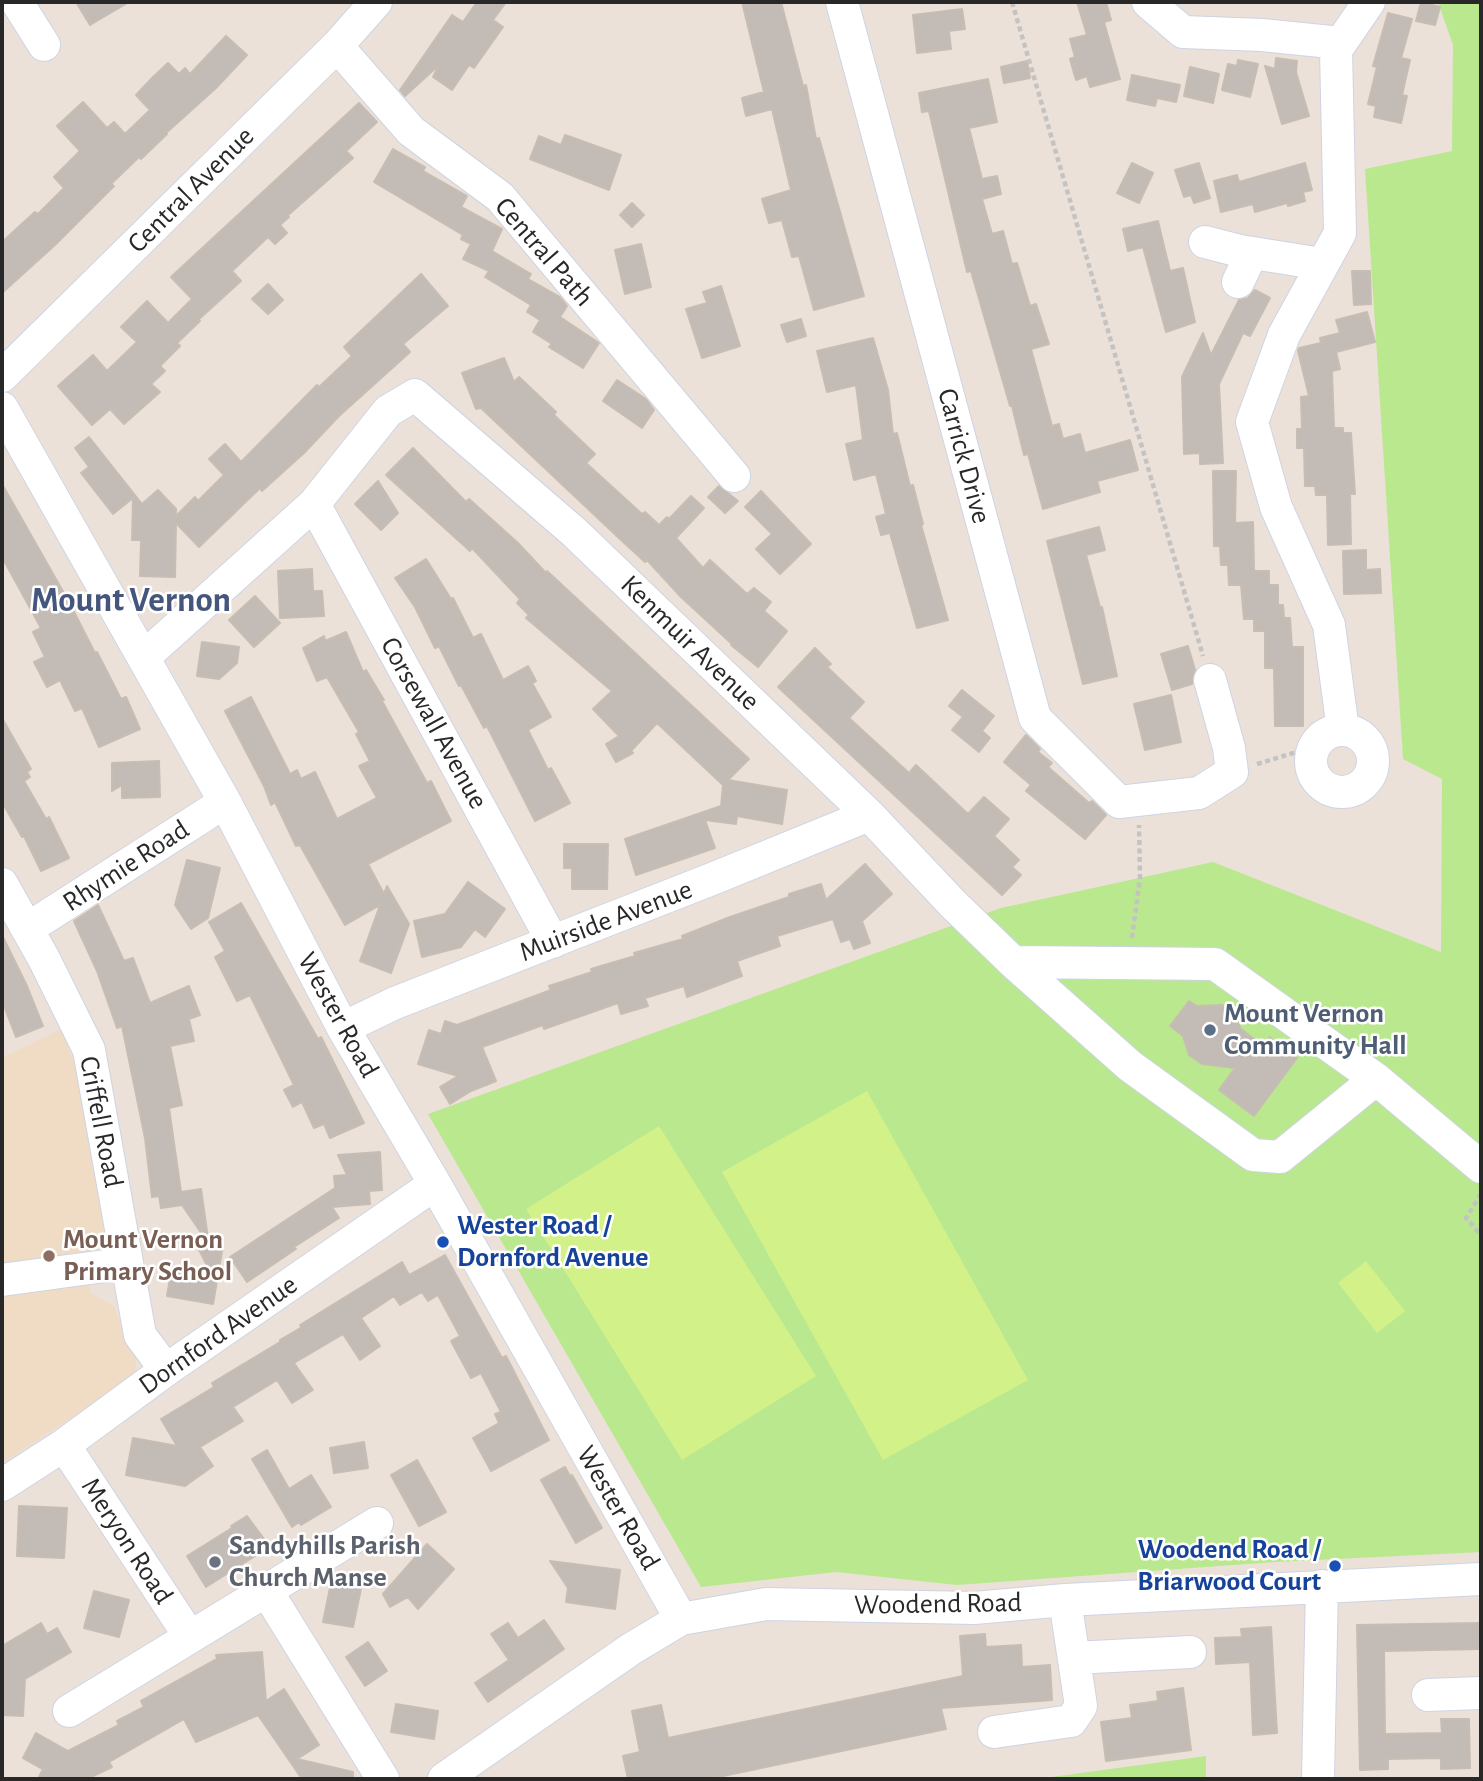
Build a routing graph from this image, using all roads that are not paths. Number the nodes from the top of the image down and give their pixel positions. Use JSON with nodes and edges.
{"nodes":[{"id":1,"x":17,"y":2,"type":"edge"},
{"id":2,"x":376,"y":2,"type":"edge"},
{"id":3,"x":842,"y":2,"type":"edge"},
{"id":4,"x":1148,"y":2,"type":"edge"},
{"id":5,"x":1368,"y":2,"type":"edge"},
{"id":6,"x":1341,"y":43,"type":"junction"},
{"id":7,"x":44,"y":44,"type":"dead end"},
{"id":8,"x":337,"y":46,"type":"junction"},
{"id":9,"x":1205,"y":242,"type":"dead end"},
{"id":10,"x":1252,"y":253,"type":"junction"},
{"id":11,"x":1322,"y":264,"type":"junction"},
{"id":12,"x":1237,"y":282,"type":"dead end"},
{"id":13,"x":2,"y":376,"type":"edge"},
{"id":14,"x":2,"y":408,"type":"edge"},
{"id":15,"x":734,"y":476,"type":"dead end"},
{"id":16,"x":314,"y":504,"type":"junction"},
{"id":17,"x":144,"y":657,"type":"junction"},
{"id":18,"x":1210,"y":680,"type":"road end"},
{"id":19,"x":1343,"y":730,"type":"junction"},
{"id":20,"x":225,"y":802,"type":"junction"},
{"id":21,"x":869,"y":815,"type":"junction"},
{"id":22,"x":2,"y":884,"type":"edge"},
{"id":23,"x":27,"y":929,"type":"junction"},
{"id":24,"x":553,"y":942,"type":"junction"},
{"id":25,"x":1013,"y":962,"type":"junction"},
{"id":26,"x":343,"y":1028,"type":"junction"},
{"id":27,"x":1376,"y":1079,"type":"junction"},
{"id":28,"x":1481,"y":1167,"type":"edge"},
{"id":29,"x":435,"y":1184,"type":"junction"},
{"id":30,"x":127,"y":1263,"type":"junction"},
{"id":31,"x":2,"y":1280,"type":"edge"},
{"id":32,"x":166,"y":1370,"type":"junction"},
{"id":33,"x":64,"y":1445,"type":"junction"},
{"id":34,"x":2,"y":1485,"type":"edge"},
{"id":35,"x":377,"y":1523,"type":"dead end"},
{"id":36,"x":1481,"y":1579,"type":"edge"},
{"id":37,"x":1322,"y":1586,"type":"junction"},
{"id":38,"x":266,"y":1590,"type":"junction"},
{"id":39,"x":1065,"y":1600,"type":"junction"},
{"id":40,"x":681,"y":1619,"type":"junction"},
{"id":41,"x":190,"y":1637,"type":"junction"},
{"id":42,"x":1190,"y":1652,"type":"dead end"},
{"id":43,"x":1074,"y":1658,"type":"junction"},
{"id":44,"x":1481,"y":1693,"type":"edge"},
{"id":45,"x":1428,"y":1695,"type":"dead end"},
{"id":46,"x":69,"y":1711,"type":"dead end"},
{"id":47,"x":993,"y":1732,"type":"dead end"},
{"id":48,"x":383,"y":1779,"type":"edge"},
{"id":49,"x":444,"y":1779,"type":"edge"},
{"id":50,"x":1318,"y":1779,"type":"edge"}],
"edges":[{"from":1,"to":7,"type":"street"},
{"from":2,"to":8,"type":"street","name":"Central Avenue"},
{"from":3,"to":18,"type":"street","name":"Carrick Drive"},
{"from":4,"to":6,"type":"street"},
{"from":5,"to":6,"type":"street"},
{"from":6,"to":11,"type":"street"},
{"from":8,"to":13,"type":"street","name":"Central Avenue"},
{"from":8,"to":15,"type":"street","name":"Central Path"},
{"from":9,"to":10,"type":"street"},
{"from":10,"to":11,"type":"street"},
{"from":10,"to":12,"type":"street"},
{"from":11,"to":19,"type":"street"},
{"from":14,"to":17,"type":"street","name":"Wester Road"},
{"from":16,"to":17,"type":"street"},
{"from":16,"to":21,"type":"street","name":"Kenmuir Avenue"},
{"from":16,"to":24,"type":"street","name":"Corsewall Avenue"},
{"from":17,"to":20,"type":"street","name":"Wester Road"},
{"from":19,"to":19,"type":"street"},
{"from":20,"to":23,"type":"street","name":"Rhymie Road"},
{"from":20,"to":26,"type":"street","name":"Wester Road"},
{"from":21,"to":24,"type":"street","name":"Muirside Avenue"},
{"from":21,"to":25,"type":"street","name":"Kenmuir Avenue"},
{"from":22,"to":23,"type":"street","name":"Criffell Road"},
{"from":23,"to":30,"type":"street","name":"Criffell Road"},
{"from":24,"to":26,"type":"street","name":"Muirside Avenue"},
{"from":25,"to":27,"type":"street"},
{"from":25,"to":27,"type":"street","name":"Kenmuir Avenue"},
{"from":26,"to":29,"type":"street","name":"Wester Road"},
{"from":27,"to":28,"type":"street"},
{"from":29,"to":32,"type":"street","name":"Dornford Avenue"},
{"from":29,"to":40,"type":"street","name":"Wester Road"},
{"from":30,"to":31,"type":"street"},
{"from":30,"to":32,"type":"street","name":"Criffell Road"},
{"from":32,"to":33,"type":"street","name":"Dornford Avenue"},
{"from":33,"to":34,"type":"street","name":"Dornford Avenue"},
{"from":33,"to":41,"type":"street","name":"Meryon Road"},
{"from":35,"to":38,"type":"street"},
{"from":36,"to":37,"type":"street","name":"Woodend Road"},
{"from":37,"to":39,"type":"street","name":"Woodend Road"},
{"from":37,"to":50,"type":"street"},
{"from":38,"to":41,"type":"street"},
{"from":38,"to":48,"type":"street"},
{"from":39,"to":40,"type":"street","name":"Woodend Road"},
{"from":39,"to":43,"type":"street"},
{"from":40,"to":49,"type":"street","name":"Woodend Road"},
{"from":41,"to":46,"type":"street"},
{"from":42,"to":43,"type":"street"},
{"from":43,"to":47,"type":"street"},
{"from":44,"to":45,"type":"street"}]}
